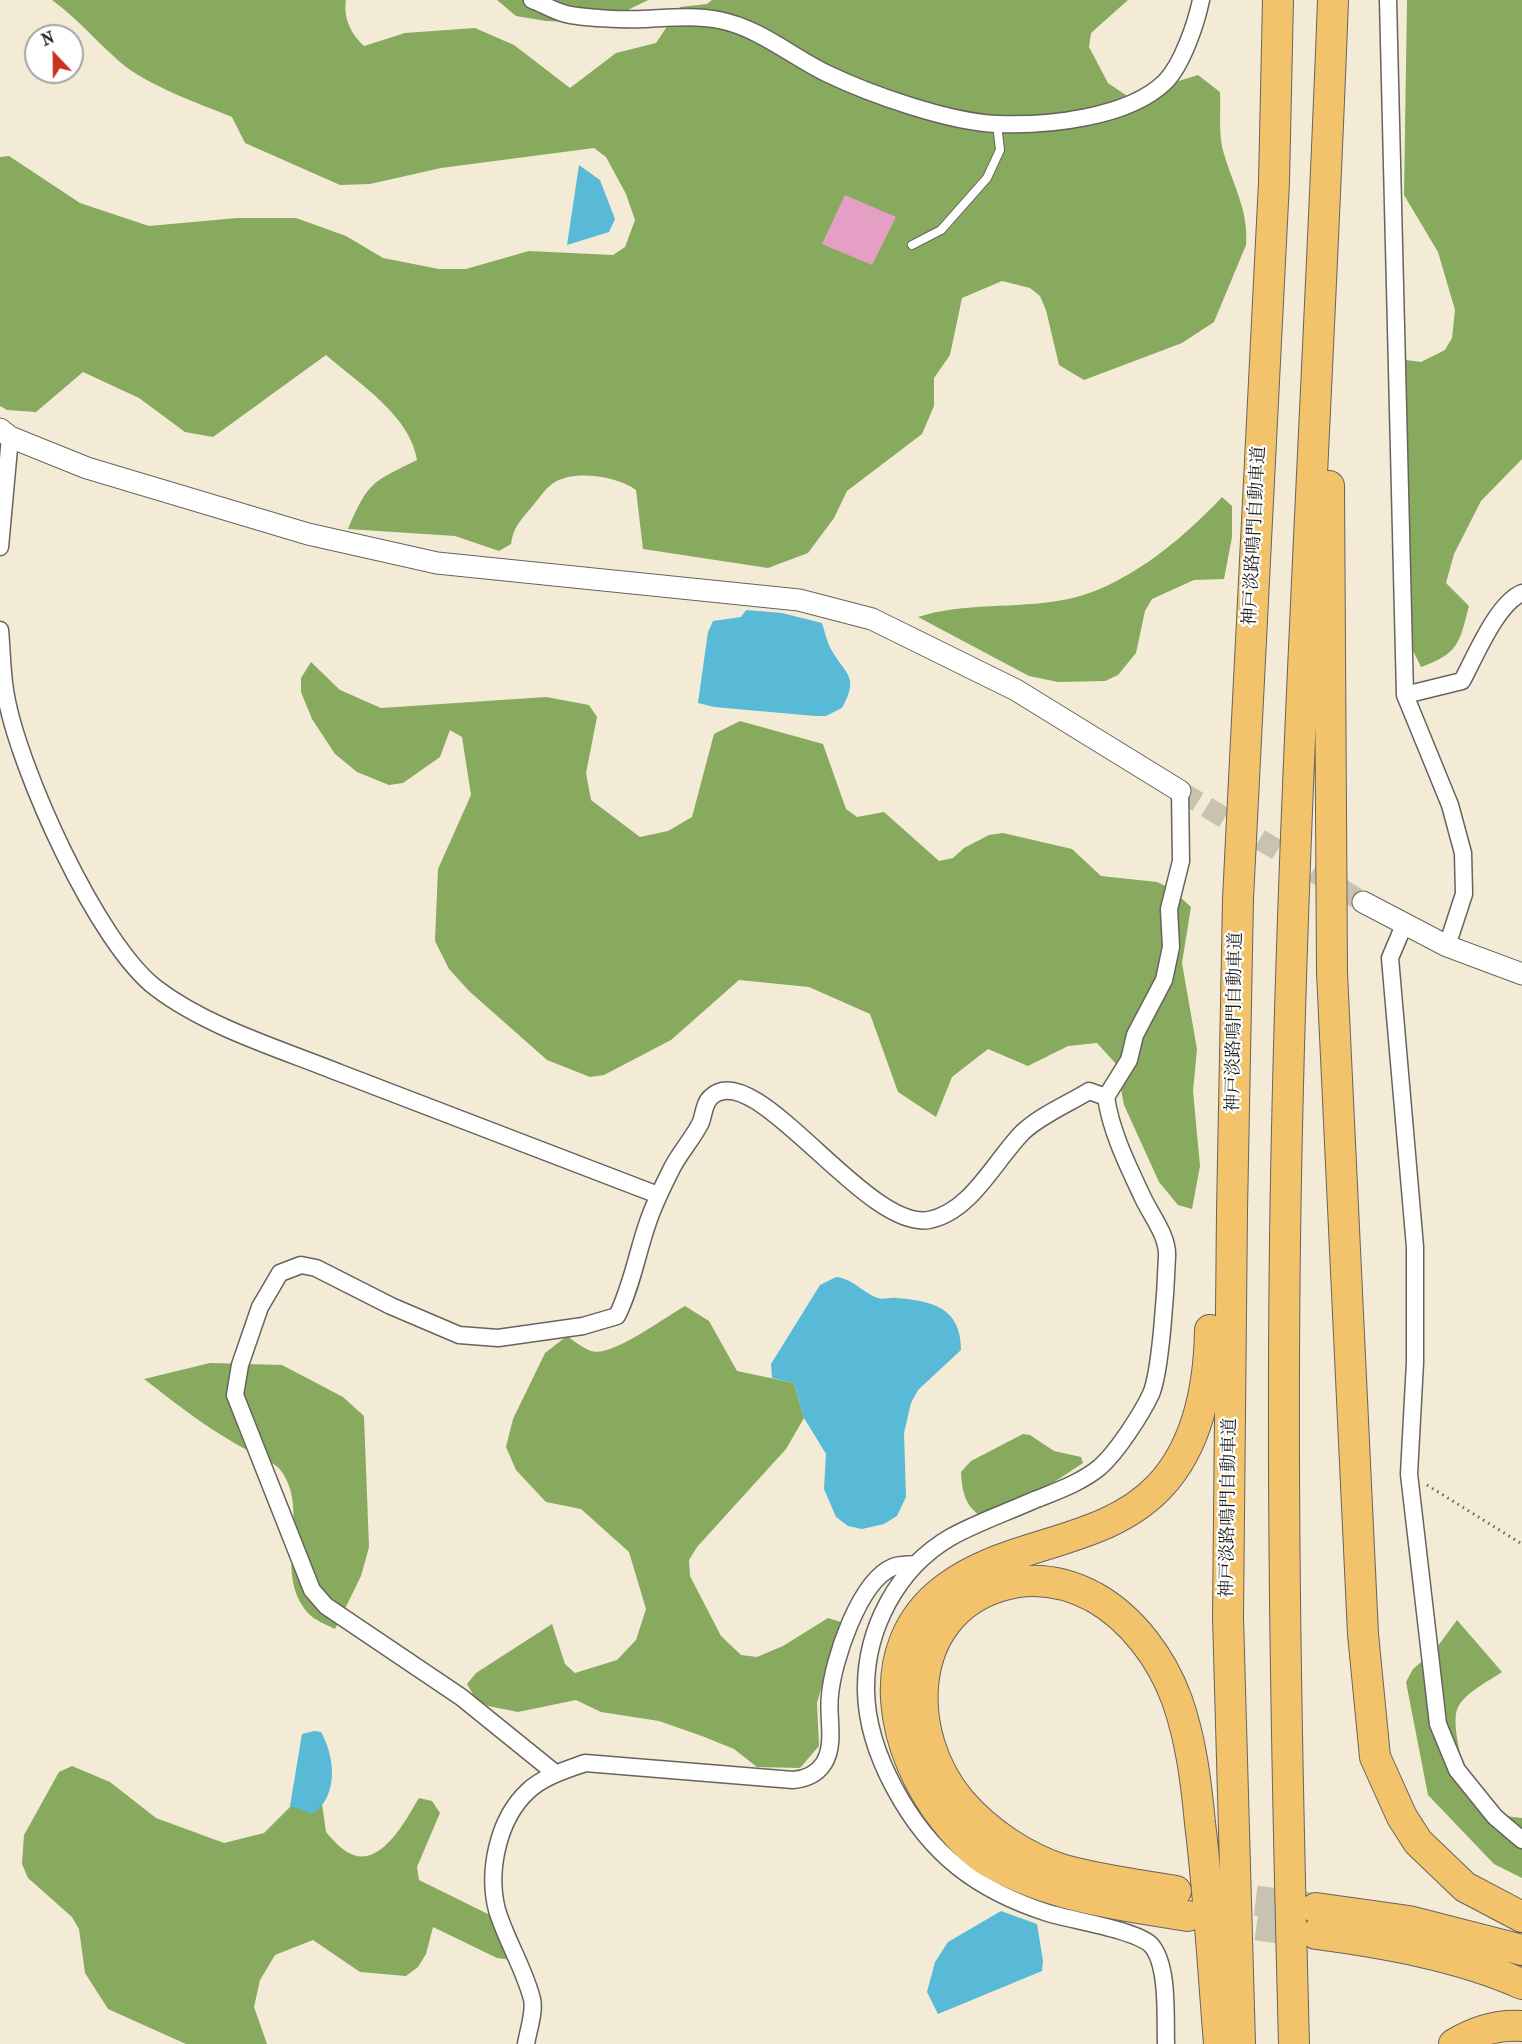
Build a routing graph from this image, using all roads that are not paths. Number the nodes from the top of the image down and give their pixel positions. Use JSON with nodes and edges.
{"nodes":[{"id":1,"x":532,"y":0,"type":"edge"},
{"id":2,"x":1201,"y":0,"type":"edge"},
{"id":3,"x":1278,"y":0,"type":"edge"},
{"id":4,"x":1333,"y":0,"type":"edge"},
{"id":5,"x":1388,"y":0,"type":"edge"},
{"id":6,"x":997,"y":124,"type":"junction"},
{"id":7,"x":1327,"y":183,"type":"junction"},
{"id":8,"x":912,"y":245,"type":"dead end"},
{"id":9,"x":5,"y":433,"type":"edge"},
{"id":10,"x":0,"y":547,"type":"edge"},
{"id":11,"x":1522,"y":593,"type":"edge"},
{"id":12,"x":1251,"y":596,"type":"junction"},
{"id":13,"x":0,"y":630,"type":"edge"},
{"id":14,"x":1405,"y":695,"type":"junction"},
{"id":15,"x":1180,"y":791,"type":"joint"},
{"id":16,"x":1363,"y":902,"type":"tunnel mouth"},
{"id":17,"x":1404,"y":925,"type":"junction"},
{"id":18,"x":1447,"y":946,"type":"junction"},
{"id":19,"x":1522,"y":974,"type":"edge"},
{"id":20,"x":1106,"y":1097,"type":"junction"},
{"id":21,"x":658,"y":1195,"type":"junction"},
{"id":22,"x":915,"y":1564,"type":"junction"},
{"id":23,"x":555,"y":1773,"type":"junction"},
{"id":24,"x":1522,"y":1840,"type":"edge"},
{"id":25,"x":1522,"y":1917,"type":"edge"},
{"id":26,"x":1522,"y":1950,"type":"edge"},
{"id":27,"x":1522,"y":1984,"type":"edge"},
{"id":28,"x":1522,"y":2026,"type":"edge"},
{"id":29,"x":526,"y":2044,"type":"edge"},
{"id":30,"x":1166,"y":2044,"type":"edge"},
{"id":31,"x":1219,"y":2044,"type":"edge"},
{"id":32,"x":1240,"y":2044,"type":"edge"},
{"id":33,"x":1294,"y":2044,"type":"edge"},
{"id":34,"x":1454,"y":2044,"type":"edge"}],
"edges":[{"from":1,"to":6,"type":"street"},
{"from":2,"to":6,"type":"street"},
{"from":3,"to":12,"type":"highway","name":"神戸淡路鳴門自動車道"},
{"from":4,"to":7,"type":"highway"},
{"from":5,"to":14,"type":"street"},
{"from":6,"to":8,"type":"lane"},
{"from":7,"to":25,"type":"highway"},
{"from":7,"to":33,"type":"highway"},
{"from":9,"to":10,"type":"street"},
{"from":9,"to":15,"type":"street"},
{"from":11,"to":14,"type":"street"},
{"from":12,"to":31,"type":"highway"},
{"from":12,"to":32,"type":"highway","name":"神戸淡路鳴門自動車道"},
{"from":13,"to":21,"type":"street"},
{"from":14,"to":18,"type":"street"},
{"from":15,"to":20,"type":"street"},
{"from":16,"to":17,"type":"street"},
{"from":17,"to":18,"type":"street"},
{"from":17,"to":24,"type":"street"},
{"from":18,"to":19,"type":"street"},
{"from":20,"to":21,"type":"street"},
{"from":20,"to":22,"type":"street"},
{"from":21,"to":23,"type":"street"},
{"from":22,"to":23,"type":"street"},
{"from":22,"to":30,"type":"street"},
{"from":23,"to":29,"type":"street"},
{"from":26,"to":27,"type":"highway"},
{"from":28,"to":34,"type":"highway"}]}
